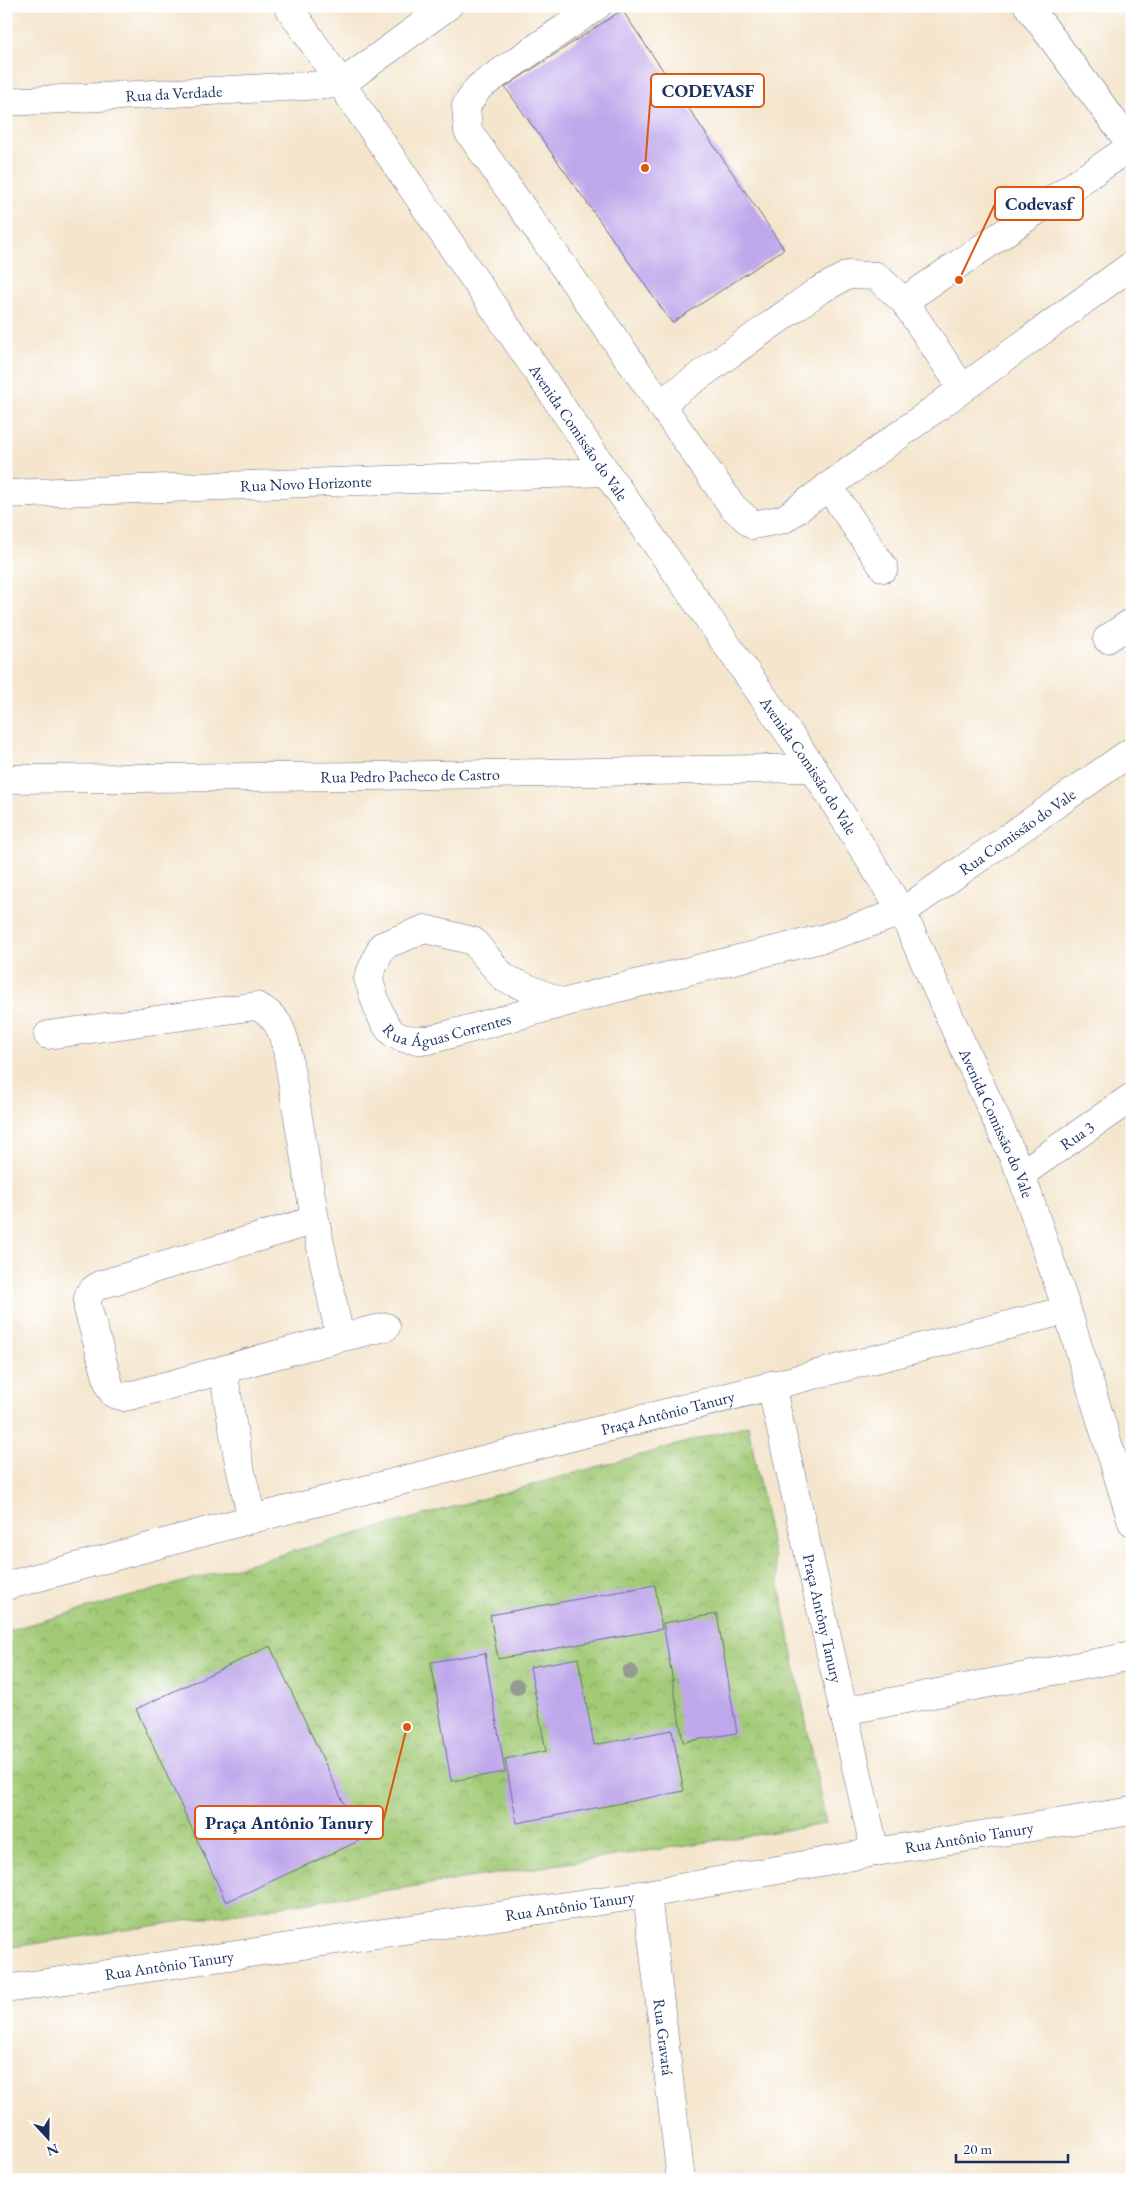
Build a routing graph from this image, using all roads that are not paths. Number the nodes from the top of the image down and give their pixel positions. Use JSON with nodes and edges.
{"nodes":[{"id":1,"x":288,"y":6,"type":"edge"},
{"id":2,"x":448,"y":6,"type":"edge"},
{"id":3,"x":597,"y":6,"type":"edge"},
{"id":4,"x":1028,"y":6,"type":"edge"},
{"id":5,"x":341,"y":84,"type":"junction"},
{"id":6,"x":6,"y":102,"type":"edge"},
{"id":7,"x":1132,"y":146,"type":"edge"},
{"id":8,"x":1132,"y":265,"type":"edge"},
{"id":9,"x":904,"y":301,"type":"junction"},
{"id":10,"x":962,"y":388,"type":"junction"},
{"id":11,"x":660,"y":404,"type":"junction"},
{"id":12,"x":606,"y":472,"type":"junction"},
{"id":13,"x":828,"y":486,"type":"junction"},
{"id":14,"x":6,"y":494,"type":"edge"},
{"id":15,"x":884,"y":568,"type":"dead end"},
{"id":16,"x":1132,"y":622,"type":"edge"},
{"id":17,"x":1107,"y":639,"type":"dead end"},
{"id":18,"x":1132,"y":751,"type":"edge"},
{"id":19,"x":814,"y":768,"type":"junction"},
{"id":20,"x":6,"y":779,"type":"edge"},
{"id":21,"x":902,"y":912,"type":"junction"},
{"id":22,"x":563,"y":1003,"type":"junction"},
{"id":23,"x":48,"y":1035,"type":"dead end"},
{"id":24,"x":1132,"y":1096,"type":"edge"},
{"id":25,"x":1021,"y":1174,"type":"junction"},
{"id":26,"x":315,"y":1220,"type":"junction"},
{"id":27,"x":1067,"y":1310,"type":"junction"},
{"id":28,"x":386,"y":1327,"type":"dead end"},
{"id":29,"x":340,"y":1337,"type":"junction"},
{"id":30,"x":223,"y":1371,"type":"junction"},
{"id":31,"x":771,"y":1385,"type":"junction"},
{"id":32,"x":1123,"y":1458,"type":"edge"},
{"id":33,"x":252,"y":1519,"type":"junction"},
{"id":34,"x":1132,"y":1522,"type":"edge"},
{"id":35,"x":6,"y":1586,"type":"edge"},
{"id":36,"x":1132,"y":1656,"type":"edge"},
{"id":37,"x":843,"y":1711,"type":"junction"},
{"id":38,"x":1132,"y":1811,"type":"edge"},
{"id":39,"x":875,"y":1852,"type":"junction"},
{"id":40,"x":648,"y":1894,"type":"junction"},
{"id":41,"x":6,"y":1989,"type":"edge"},
{"id":42,"x":681,"y":2180,"type":"edge"}],
"edges":[{"from":1,"to":5,"type":"street","name":"Avenida Comissão do Vale"},
{"from":2,"to":5,"type":"street"},
{"from":3,"to":11,"type":"street"},
{"from":4,"to":7,"type":"street"},
{"from":5,"to":6,"type":"street","name":"Rua da Verdade"},
{"from":5,"to":12,"type":"street","name":"Avenida Comissão do Vale"},
{"from":7,"to":9,"type":"street"},
{"from":8,"to":10,"type":"street"},
{"from":9,"to":10,"type":"street"},
{"from":9,"to":11,"type":"street"},
{"from":10,"to":13,"type":"street"},
{"from":11,"to":13,"type":"street"},
{"from":12,"to":14,"type":"street","name":"Rua Novo Horizonte"},
{"from":12,"to":19,"type":"street","name":"Avenida Comissão do Vale"},
{"from":13,"to":15,"type":"street"},
{"from":16,"to":17,"type":"street"},
{"from":18,"to":21,"type":"street","name":"Rua Comissão do Vale"},
{"from":19,"to":20,"type":"street","name":"Rua Pedro Pacheco de Castro"},
{"from":19,"to":21,"type":"street","name":"Avenida Comissão do Vale"},
{"from":21,"to":22,"type":"street","name":"Rua Águas Correntes"},
{"from":21,"to":25,"type":"street","name":"Avenida Comissão do Vale"},
{"from":22,"to":22,"type":"street","name":"Rua Águas Correntes"},
{"from":23,"to":26,"type":"street"},
{"from":24,"to":25,"type":"street","name":"Rua 3"},
{"from":25,"to":27,"type":"street","name":"Avenida Comissão do Vale"},
{"from":26,"to":29,"type":"street"},
{"from":26,"to":30,"type":"street"},
{"from":27,"to":31,"type":"street","name":"Praça Antônio Tanury"},
{"from":27,"to":32,"type":"street","name":"Avenida Comissão do Vale"},
{"from":28,"to":29,"type":"street"},
{"from":29,"to":30,"type":"street"},
{"from":30,"to":33,"type":"street"},
{"from":31,"to":33,"type":"street","name":"Praça Antônio Tanury"},
{"from":31,"to":37,"type":"street","name":"Praça Antôny Tanury"},
{"from":32,"to":34,"type":"street","name":"Avenida Comissão do Vale"},
{"from":33,"to":35,"type":"street","name":"Praça Antônio Tanury"},
{"from":36,"to":37,"type":"street"},
{"from":37,"to":39,"type":"street","name":"Praça Antôny Tanury"},
{"from":38,"to":39,"type":"street","name":"Rua Antônio Tanury"},
{"from":39,"to":40,"type":"street","name":"Rua Antônio Tanury"},
{"from":40,"to":41,"type":"street","name":"Rua Antônio Tanury"},
{"from":40,"to":42,"type":"street","name":"Rua Gravatá"}]}
